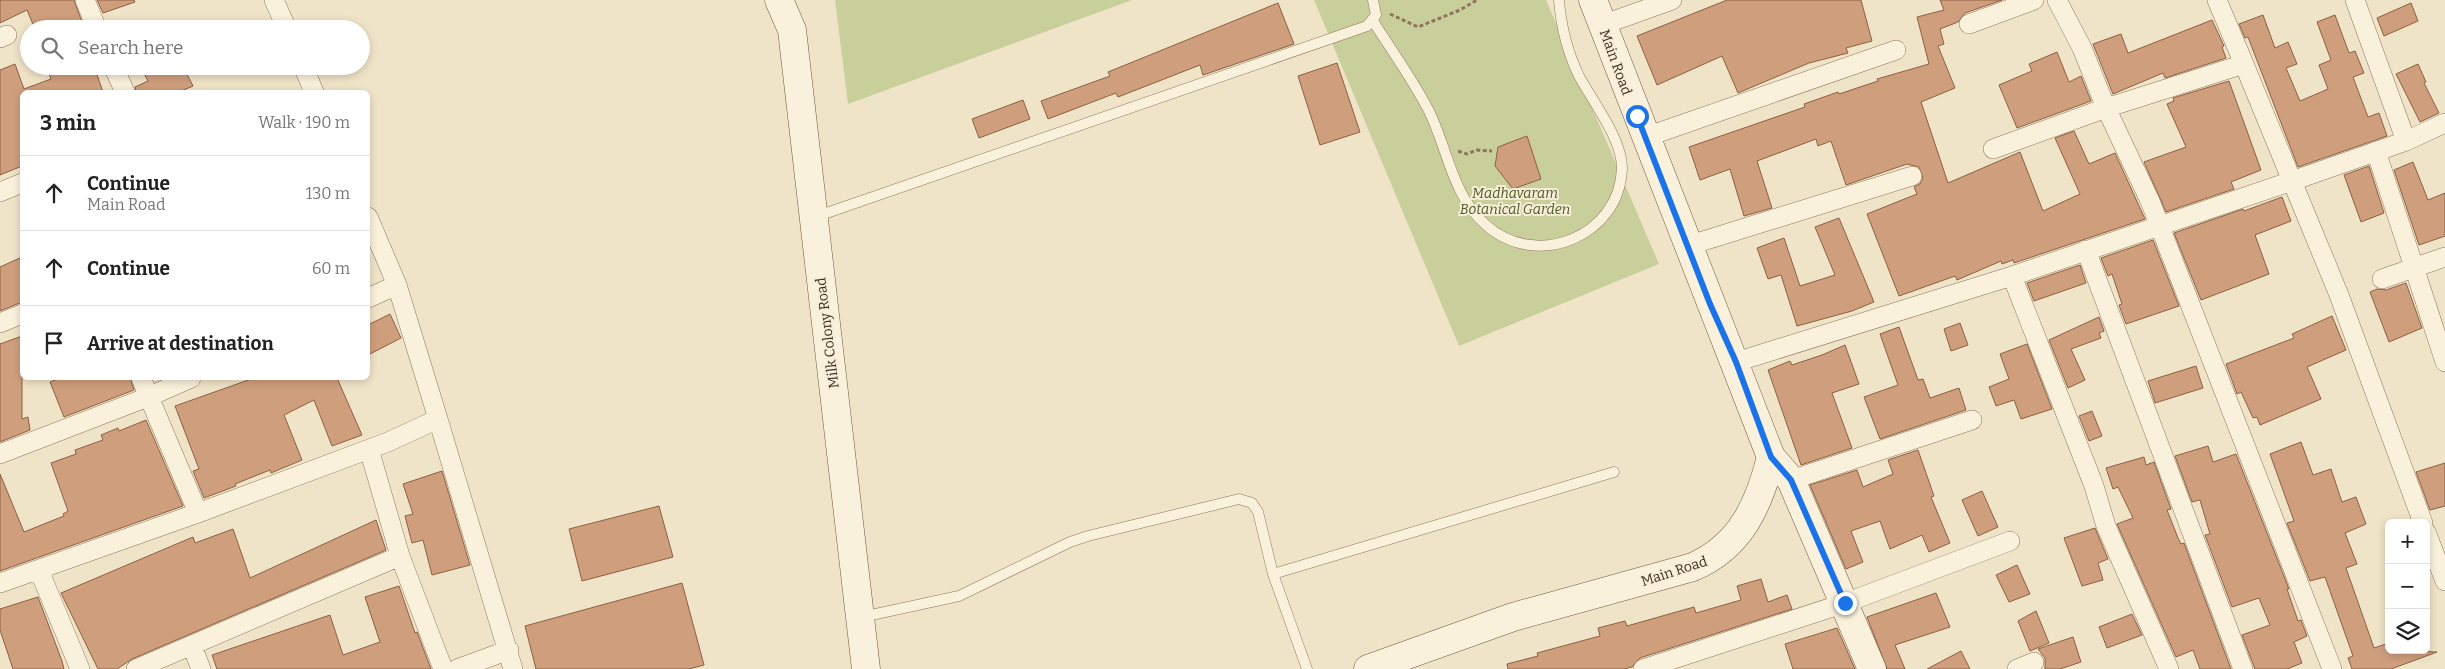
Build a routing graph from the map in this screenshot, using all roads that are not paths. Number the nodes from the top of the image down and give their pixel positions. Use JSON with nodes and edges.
{"nodes":[{"id":1,"x":84,"y":0,"type":"edge"},
{"id":2,"x":274,"y":0,"type":"edge"},
{"id":3,"x":779,"y":0,"type":"edge"},
{"id":4,"x":1559,"y":0,"type":"edge"},
{"id":5,"x":1672,"y":0,"type":"edge"},
{"id":6,"x":2034,"y":0,"type":"edge"},
{"id":7,"x":2057,"y":0,"type":"edge"},
{"id":8,"x":2217,"y":0,"type":"edge"},
{"id":9,"x":2355,"y":0,"type":"edge"},
{"id":10,"x":1374,"y":3,"type":"edge"},
{"id":11,"x":1598,"y":12,"type":"edge"},
{"id":12,"x":93,"y":20,"type":"edge"},
{"id":13,"x":283,"y":20,"type":"edge"},
{"id":14,"x":1373,"y":21,"type":"junction"},
{"id":15,"x":1969,"y":24,"type":"dead end"},
{"id":16,"x":1896,"y":50,"type":"dead end"},
{"id":17,"x":2244,"y":64,"type":"junction"},
{"id":18,"x":118,"y":75,"type":"edge"},
{"id":19,"x":307,"y":75,"type":"edge"},
{"id":20,"x":124,"y":90,"type":"edge"},
{"id":21,"x":313,"y":90,"type":"edge"},
{"id":22,"x":2106,"y":108,"type":"junction"},
{"id":23,"x":2445,"y":123,"type":"edge"},
{"id":24,"x":1646,"y":137,"type":"junction"},
{"id":25,"x":2406,"y":141,"type":"junction"},
{"id":26,"x":1994,"y":149,"type":"dead end"},
{"id":27,"x":2376,"y":152,"type":"junction"},
{"id":28,"x":1912,"y":176,"type":"dead end"},
{"id":29,"x":2292,"y":181,"type":"junction"},
{"id":30,"x":20,"y":184,"type":"edge"},
{"id":31,"x":0,"y":192,"type":"edge"},
{"id":32,"x":814,"y":218,"type":"junction"},
{"id":33,"x":370,"y":222,"type":"edge"},
{"id":34,"x":2159,"y":226,"type":"junction"},
{"id":35,"x":1687,"y":246,"type":"junction"},
{"id":36,"x":2086,"y":250,"type":"junction"},
{"id":37,"x":2445,"y":257,"type":"edge"},
{"id":38,"x":2415,"y":268,"type":"junction"},
{"id":39,"x":2012,"y":276,"type":"junction"},
{"id":40,"x":2382,"y":279,"type":"dead end"},
{"id":41,"x":396,"y":285,"type":"junction"},
{"id":42,"x":370,"y":297,"type":"edge"},
{"id":43,"x":20,"y":315,"type":"edge"},
{"id":44,"x":0,"y":323,"type":"edge"},
{"id":45,"x":1736,"y":362,"type":"junction"},
{"id":46,"x":2445,"y":362,"type":"edge"},
{"id":47,"x":142,"y":380,"type":"edge"},
{"id":48,"x":186,"y":380,"type":"edge"},
{"id":49,"x":148,"y":397,"type":"junction"},
{"id":50,"x":438,"y":419,"type":"junction"},
{"id":51,"x":1972,"y":420,"type":"dead end"},
{"id":52,"x":368,"y":449,"type":"junction"},
{"id":53,"x":0,"y":454,"type":"edge"},
{"id":54,"x":1771,"y":457,"type":"junction"},
{"id":55,"x":1614,"y":472,"type":"dead end"},
{"id":56,"x":1791,"y":480,"type":"junction"},
{"id":57,"x":198,"y":514,"type":"junction"},
{"id":58,"x":2422,"y":519,"type":"edge"},
{"id":59,"x":2010,"y":541,"type":"dead end"},
{"id":60,"x":2430,"y":542,"type":"edge"},
{"id":61,"x":400,"y":556,"type":"junction"},
{"id":62,"x":39,"y":570,"type":"junction"},
{"id":63,"x":1273,"y":574,"type":"junction"},
{"id":64,"x":2445,"y":581,"type":"edge"},
{"id":65,"x":0,"y":583,"type":"edge"},
{"id":66,"x":1845,"y":603,"type":"junction"},
{"id":67,"x":860,"y":617,"type":"junction"},
{"id":68,"x":192,"y":646,"type":"junction"},
{"id":69,"x":509,"y":650,"type":"junction"},
{"id":70,"x":2034,"y":662,"type":"dead end"},
{"id":71,"x":80,"y":669,"type":"edge"},
{"id":72,"x":136,"y":669,"type":"edge"},
{"id":73,"x":201,"y":669,"type":"edge"},
{"id":74,"x":443,"y":669,"type":"edge"},
{"id":75,"x":457,"y":669,"type":"edge"},
{"id":76,"x":514,"y":669,"type":"edge"},
{"id":77,"x":866,"y":669,"type":"edge"},
{"id":78,"x":1307,"y":669,"type":"edge"},
{"id":79,"x":1368,"y":669,"type":"edge"},
{"id":80,"x":1643,"y":669,"type":"edge"},
{"id":81,"x":1872,"y":669,"type":"edge"},
{"id":82,"x":2017,"y":669,"type":"edge"},
{"id":83,"x":2169,"y":669,"type":"edge"},
{"id":84,"x":2243,"y":669,"type":"edge"},
{"id":85,"x":2332,"y":669,"type":"edge"}],
"edges":[{"from":1,"to":12,"type":"street"},
{"from":2,"to":13,"type":"street"},
{"from":3,"to":32,"type":"street","name":"Milk Colony Road"},
{"from":4,"to":14,"type":"lane"},
{"from":5,"to":11,"type":"street"},
{"from":6,"to":15,"type":"street"},
{"from":7,"to":22,"type":"street"},
{"from":8,"to":17,"type":"street"},
{"from":9,"to":25,"type":"street"},
{"from":10,"to":14,"type":"lane"},
{"from":11,"to":24,"type":"street","name":"Main Road"},
{"from":14,"to":32,"type":"lane"},
{"from":16,"to":24,"type":"street"},
{"from":17,"to":22,"type":"street"},
{"from":17,"to":29,"type":"street"},
{"from":18,"to":20,"type":"street"},
{"from":19,"to":21,"type":"street"},
{"from":22,"to":26,"type":"street"},
{"from":22,"to":34,"type":"street"},
{"from":23,"to":25,"type":"street"},
{"from":24,"to":35,"type":"street","name":"Main Road"},
{"from":25,"to":27,"type":"street"},
{"from":27,"to":29,"type":"street"},
{"from":27,"to":38,"type":"street"},
{"from":28,"to":35,"type":"street"},
{"from":29,"to":34,"type":"street"},
{"from":29,"to":58,"type":"street"},
{"from":30,"to":31,"type":"street"},
{"from":32,"to":67,"type":"street","name":"Milk Colony Road"},
{"from":33,"to":41,"type":"street"},
{"from":34,"to":36,"type":"street"},
{"from":34,"to":85,"type":"street"},
{"from":35,"to":45,"type":"street","name":"Main Road"},
{"from":36,"to":39,"type":"street"},
{"from":36,"to":84,"type":"street"},
{"from":37,"to":38,"type":"street"},
{"from":38,"to":40,"type":"street"},
{"from":38,"to":46,"type":"street"},
{"from":39,"to":45,"type":"street"},
{"from":39,"to":83,"type":"street"},
{"from":41,"to":42,"type":"street"},
{"from":41,"to":50,"type":"street"},
{"from":43,"to":44,"type":"street"},
{"from":45,"to":54,"type":"street","name":"Main Road"},
{"from":47,"to":49,"type":"street"},
{"from":48,"to":49,"type":"street"},
{"from":49,"to":53,"type":"street"},
{"from":49,"to":57,"type":"street"},
{"from":50,"to":52,"type":"street"},
{"from":50,"to":69,"type":"street"},
{"from":51,"to":56,"type":"street"},
{"from":52,"to":57,"type":"street"},
{"from":52,"to":61,"type":"street"},
{"from":54,"to":56,"type":"street"},
{"from":54,"to":79,"type":"street","name":"Main Road"},
{"from":55,"to":63,"type":"lane"},
{"from":56,"to":66,"type":"street"},
{"from":57,"to":62,"type":"street"},
{"from":59,"to":66,"type":"street"},
{"from":60,"to":64,"type":"street"},
{"from":61,"to":68,"type":"street"},
{"from":61,"to":74,"type":"street"},
{"from":62,"to":65,"type":"street"},
{"from":62,"to":71,"type":"street"},
{"from":63,"to":67,"type":"lane"},
{"from":63,"to":78,"type":"lane"},
{"from":66,"to":80,"type":"street"},
{"from":66,"to":81,"type":"street"},
{"from":67,"to":77,"type":"street","name":"Milk Colony Road"},
{"from":68,"to":72,"type":"street"},
{"from":68,"to":73,"type":"street"},
{"from":69,"to":75,"type":"street"},
{"from":69,"to":76,"type":"street"},
{"from":70,"to":82,"type":"street"}]}
